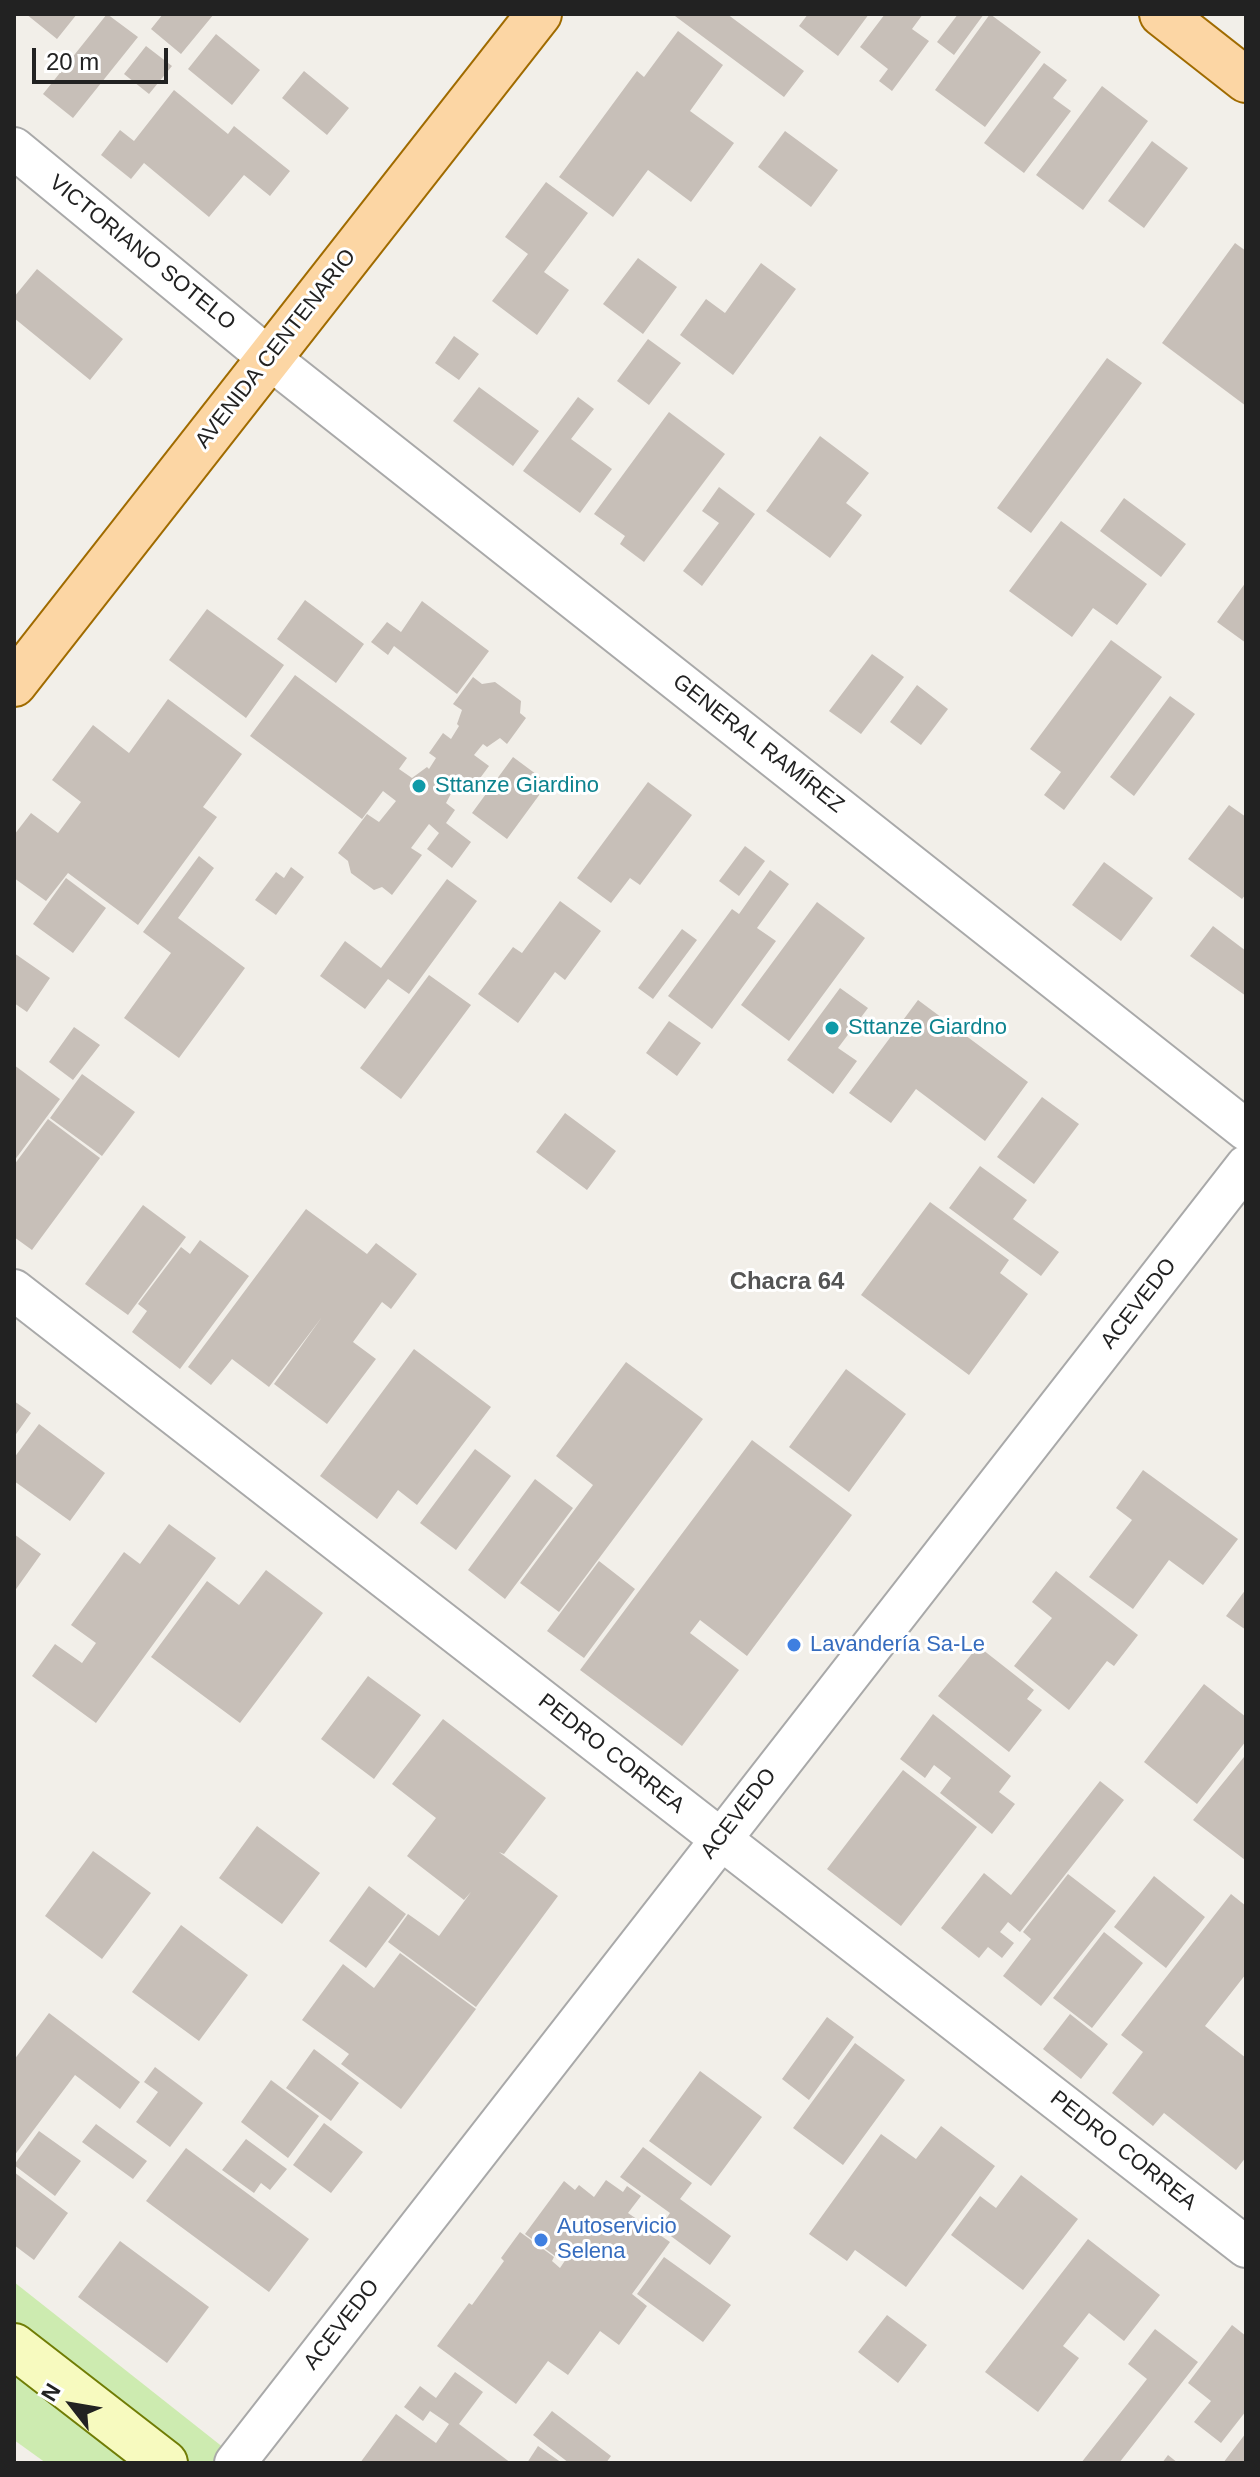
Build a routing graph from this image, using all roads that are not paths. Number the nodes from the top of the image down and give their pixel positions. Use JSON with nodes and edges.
{"nodes":[{"id":1,"x":539,"y":14,"type":"edge"},
{"id":2,"x":1162,"y":14,"type":"edge"},
{"id":3,"x":1246,"y":80,"type":"edge"},
{"id":4,"x":14,"y":148,"type":"edge"},
{"id":5,"x":269,"y":358,"type":"junction"},
{"id":6,"x":14,"y":684,"type":"edge"},
{"id":7,"x":1246,"y":1130,"type":"edge"},
{"id":8,"x":1246,"y":1166,"type":"edge"},
{"id":9,"x":14,"y":1290,"type":"edge"},
{"id":10,"x":720,"y":1838,"type":"junction"},
{"id":11,"x":1246,"y":2247,"type":"edge"},
{"id":12,"x":14,"y":2346,"type":"edge"},
{"id":13,"x":165,"y":2463,"type":"edge"},
{"id":14,"x":235,"y":2463,"type":"edge"}],
"edges":[{"from":1,"to":5,"type":"main road","name":"AVENIDA CENTENARIO"},
{"from":2,"to":3,"type":"main road"},
{"from":4,"to":5,"type":"street","name":"VICTORIANO SOTELO"},
{"from":5,"to":6,"type":"main road","name":"AVENIDA CENTENARIO"},
{"from":5,"to":7,"type":"street","name":"GENERAL RAMÍREZ"},
{"from":8,"to":10,"type":"street","name":"ACEVEDO"},
{"from":9,"to":10,"type":"street","name":"PEDRO CORREA"},
{"from":10,"to":11,"type":"street","name":"PEDRO CORREA"},
{"from":10,"to":14,"type":"street","name":"ACEVEDO"},
{"from":12,"to":13,"type":"main road"}]}
